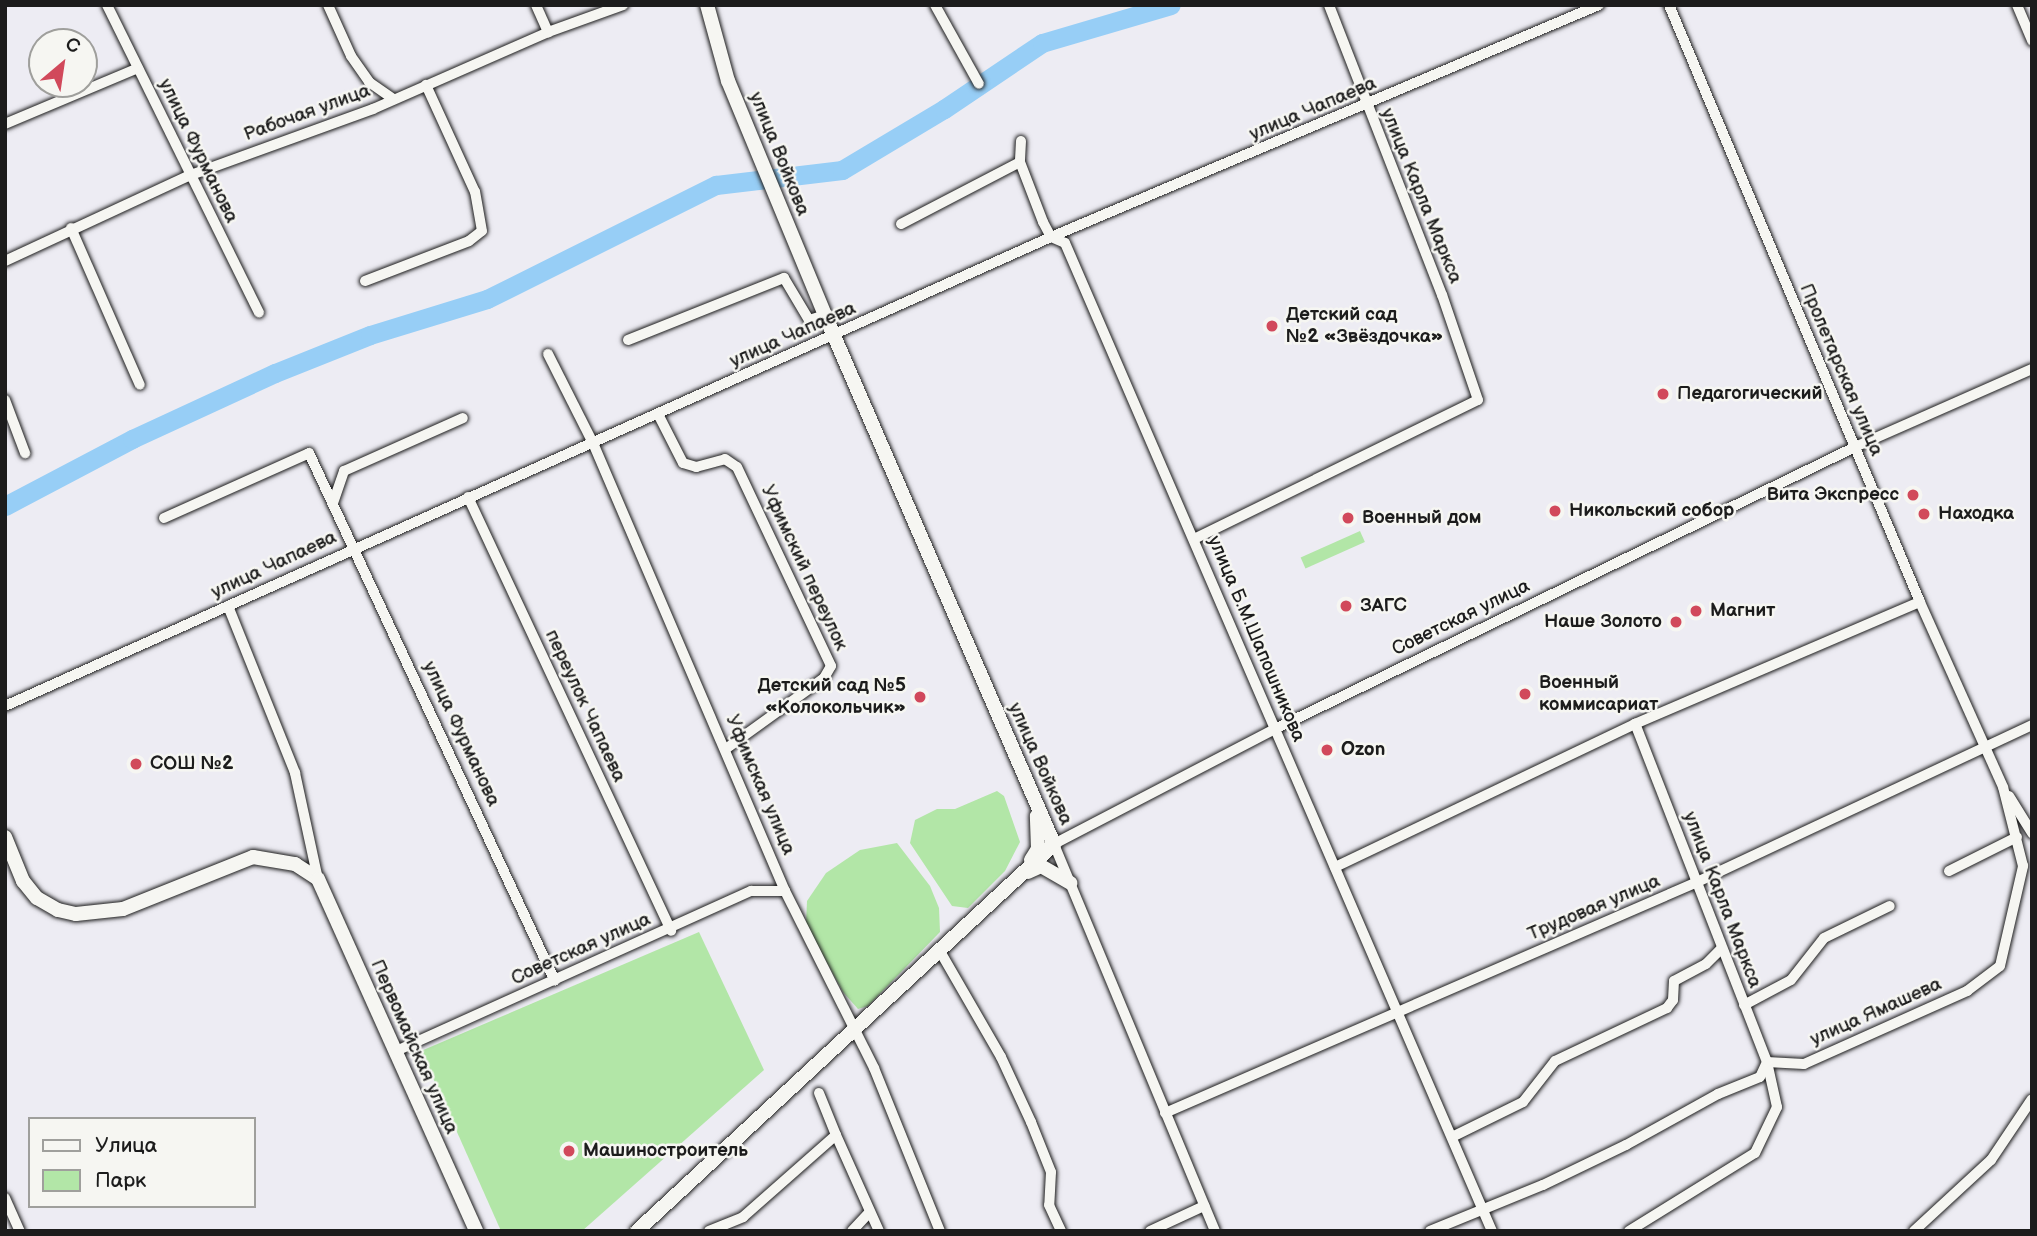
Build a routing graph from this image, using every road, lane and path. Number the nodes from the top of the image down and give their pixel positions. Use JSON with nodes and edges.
{"nodes":[{"id":1,"x":107,"y":5,"type":"edge"},
{"id":2,"x":328,"y":5,"type":"edge"},
{"id":3,"x":536,"y":5,"type":"edge"},
{"id":4,"x":623,"y":5,"type":"edge"},
{"id":5,"x":707,"y":5,"type":"edge"},
{"id":6,"x":935,"y":5,"type":"edge"},
{"id":7,"x":1599,"y":5,"type":"edge"},
{"id":8,"x":1669,"y":5,"type":"edge"},
{"id":9,"x":2017,"y":5,"type":"edge"},
{"id":10,"x":1329,"y":7,"type":"edge"},
{"id":11,"x":548,"y":32,"type":"junction"},
{"id":12,"x":2032,"y":41,"type":"edge"},
{"id":13,"x":138,"y":68,"type":"junction"},
{"id":14,"x":979,"y":84,"type":"dead end"},
{"id":15,"x":426,"y":85,"type":"junction"},
{"id":16,"x":393,"y":99,"type":"junction"},
{"id":17,"x":1366,"y":107,"type":"junction"},
{"id":18,"x":5,"y":124,"type":"edge"},
{"id":19,"x":1021,"y":141,"type":"dead end"},
{"id":20,"x":1020,"y":162,"type":"junction"},
{"id":21,"x":188,"y":176,"type":"junction"},
{"id":22,"x":901,"y":224,"type":"dead end"},
{"id":23,"x":71,"y":228,"type":"junction"},
{"id":24,"x":1051,"y":237,"type":"junction"},
{"id":25,"x":5,"y":261,"type":"edge"},
{"id":26,"x":365,"y":281,"type":"dead end"},
{"id":27,"x":259,"y":312,"type":"dead end"},
{"id":28,"x":825,"y":315,"type":"junction"},
{"id":29,"x":835,"y":337,"type":"junction"},
{"id":30,"x":628,"y":340,"type":"dead end"},
{"id":31,"x":548,"y":354,"type":"dead end"},
{"id":32,"x":2032,"y":369,"type":"edge"},
{"id":33,"x":139,"y":385,"type":"dead end"},
{"id":34,"x":5,"y":400,"type":"edge"},
{"id":35,"x":659,"y":414,"type":"junction"},
{"id":36,"x":463,"y":418,"type":"dead end"},
{"id":37,"x":593,"y":443,"type":"junction"},
{"id":38,"x":1855,"y":447,"type":"junction"},
{"id":39,"x":25,"y":453,"type":"dead end"},
{"id":40,"x":468,"y":497,"type":"junction"},
{"id":41,"x":333,"y":503,"type":"junction"},
{"id":42,"x":164,"y":518,"type":"dead end"},
{"id":43,"x":1194,"y":539,"type":"junction"},
{"id":44,"x":355,"y":546,"type":"junction"},
{"id":45,"x":1920,"y":603,"type":"junction"},
{"id":46,"x":228,"y":606,"type":"junction"},
{"id":47,"x":5,"y":706,"type":"edge"},
{"id":48,"x":1635,"y":724,"type":"junction"},
{"id":49,"x":2032,"y":725,"type":"edge"},
{"id":50,"x":1275,"y":729,"type":"junction"},
{"id":51,"x":1985,"y":747,"type":"junction"},
{"id":52,"x":727,"y":748,"type":"junction"},
{"id":53,"x":2003,"y":787,"type":"junction"},
{"id":54,"x":1035,"y":804,"type":"junction"},
{"id":55,"x":2032,"y":833,"type":"edge"},
{"id":56,"x":2017,"y":837,"type":"junction"},
{"id":57,"x":5,"y":838,"type":"edge"},
{"id":58,"x":1054,"y":844,"type":"junction"},
{"id":59,"x":1335,"y":867,"type":"junction"},
{"id":60,"x":1949,"y":871,"type":"dead end"},
{"id":61,"x":1020,"y":876,"type":"junction"},
{"id":62,"x":318,"y":879,"type":"junction"},
{"id":63,"x":1070,"y":883,"type":"junction"},
{"id":64,"x":1695,"y":883,"type":"junction"},
{"id":65,"x":785,"y":891,"type":"junction"},
{"id":66,"x":1890,"y":906,"type":"dead end"},
{"id":67,"x":671,"y":931,"type":"junction"},
{"id":68,"x":1721,"y":949,"type":"junction"},
{"id":69,"x":941,"y":953,"type":"junction"},
{"id":70,"x":555,"y":981,"type":"junction"},
{"id":71,"x":1744,"y":1005,"type":"junction"},
{"id":72,"x":1397,"y":1011,"type":"junction"},
{"id":73,"x":856,"y":1029,"type":"junction"},
{"id":74,"x":394,"y":1052,"type":"junction"},
{"id":75,"x":1767,"y":1062,"type":"junction"},
{"id":76,"x":819,"y":1093,"type":"dead end"},
{"id":77,"x":2032,"y":1099,"type":"edge"},
{"id":78,"x":1165,"y":1113,"type":"junction"},
{"id":79,"x":836,"y":1135,"type":"junction"},
{"id":80,"x":1454,"y":1136,"type":"junction"},
{"id":81,"x":5,"y":1198,"type":"edge"},
{"id":82,"x":1204,"y":1206,"type":"junction"},
{"id":83,"x":1485,"y":1206,"type":"junction"},
{"id":84,"x":870,"y":1212,"type":"junction"},
{"id":85,"x":643,"y":1228,"type":"edge"},
{"id":86,"x":20,"y":1231,"type":"edge"},
{"id":87,"x":476,"y":1231,"type":"edge"},
{"id":88,"x":709,"y":1231,"type":"edge"},
{"id":89,"x":852,"y":1231,"type":"edge"},
{"id":90,"x":879,"y":1231,"type":"edge"},
{"id":91,"x":940,"y":1231,"type":"edge"},
{"id":92,"x":1061,"y":1231,"type":"edge"},
{"id":93,"x":1150,"y":1231,"type":"edge"},
{"id":94,"x":1215,"y":1231,"type":"edge"},
{"id":95,"x":1430,"y":1231,"type":"edge"},
{"id":96,"x":1492,"y":1231,"type":"edge"},
{"id":97,"x":1629,"y":1231,"type":"edge"},
{"id":98,"x":1914,"y":1231,"type":"edge"}],
"edges":[{"from":1,"to":13,"type":"street","name":"улица Фурманова"},
{"from":2,"to":16,"type":"street"},
{"from":3,"to":11,"type":"street"},
{"from":4,"to":11,"type":"street","name":"Рабочая улица"},
{"from":5,"to":28,"type":"main road","name":"улица Войкова"},
{"from":6,"to":14,"type":"street"},
{"from":7,"to":17,"type":"street","name":"улица Чапаева"},
{"from":8,"to":38,"type":"street","name":"Пролетарская улица"},
{"from":9,"to":12,"type":"street"},
{"from":10,"to":17,"type":"street","name":"улица Карла Маркса"},
{"from":11,"to":15,"type":"street","name":"Рабочая улица"},
{"from":13,"to":18,"type":"street"},
{"from":13,"to":21,"type":"street","name":"улица Фурманова"},
{"from":15,"to":16,"type":"street","name":"Рабочая улица"},
{"from":15,"to":26,"type":"street"},
{"from":16,"to":21,"type":"street","name":"Рабочая улица"},
{"from":17,"to":24,"type":"street","name":"улица Чапаева"},
{"from":17,"to":43,"type":"street","name":"улица Карла Маркса"},
{"from":19,"to":20,"type":"street","name":"улица Б.М.Шапошникова"},
{"from":20,"to":22,"type":"street"},
{"from":20,"to":24,"type":"street","name":"улица Б.М.Шапошникова"},
{"from":21,"to":23,"type":"street","name":"Рабочая улица"},
{"from":21,"to":27,"type":"street","name":"улица Фурманова"},
{"from":23,"to":25,"type":"street","name":"Рабочая улица"},
{"from":23,"to":33,"type":"street"},
{"from":24,"to":29,"type":"street","name":"улица Чапаева"},
{"from":24,"to":43,"type":"street","name":"улица Б.М.Шапошникова"},
{"from":28,"to":29,"type":"main road","name":"улица Войкова"},
{"from":28,"to":30,"type":"street"},
{"from":29,"to":35,"type":"street","name":"улица Чапаева"},
{"from":29,"to":54,"type":"main road","name":"улица Войкова"},
{"from":31,"to":37,"type":"street","name":"Уфимская улица"},
{"from":32,"to":38,"type":"street","name":"Советская улица"},
{"from":34,"to":39,"type":"street"},
{"from":35,"to":37,"type":"street","name":"улица Чапаева"},
{"from":35,"to":52,"type":"street","name":"Уфимский переулок"},
{"from":36,"to":41,"type":"street"},
{"from":37,"to":40,"type":"street","name":"улица Чапаева"},
{"from":37,"to":52,"type":"street","name":"Уфимская улица"},
{"from":38,"to":45,"type":"street","name":"Пролетарская улица"},
{"from":38,"to":50,"type":"street","name":"Советская улица"},
{"from":40,"to":44,"type":"street","name":"улица Чапаева"},
{"from":40,"to":67,"type":"street","name":"переулок Чапаева"},
{"from":41,"to":42,"type":"street","name":"улица Фурманова"},
{"from":41,"to":44,"type":"street","name":"улица Фурманова"},
{"from":43,"to":50,"type":"street","name":"улица Б.М.Шапошникова"},
{"from":44,"to":46,"type":"street","name":"улица Чапаева"},
{"from":44,"to":70,"type":"street","name":"улица Фурманова"},
{"from":45,"to":48,"type":"street"},
{"from":45,"to":51,"type":"street","name":"Пролетарская улица"},
{"from":46,"to":47,"type":"street","name":"улица Чапаева"},
{"from":46,"to":62,"type":"street","name":"Первомайская улица"},
{"from":48,"to":59,"type":"street"},
{"from":48,"to":64,"type":"street","name":"улица Карла Маркса"},
{"from":49,"to":51,"type":"street","name":"Трудовая улица"},
{"from":50,"to":58,"type":"street","name":"Советская улица"},
{"from":50,"to":59,"type":"street","name":"улица Б.М.Шапошникова"},
{"from":51,"to":53,"type":"street","name":"улица Ямашева"},
{"from":51,"to":64,"type":"street","name":"Трудовая улица"},
{"from":52,"to":65,"type":"street","name":"Уфимская улица"},
{"from":53,"to":55,"type":"street"},
{"from":53,"to":56,"type":"street","name":"улица Ямашева"},
{"from":54,"to":58,"type":"main road","name":"улица Войкова"},
{"from":54,"to":61,"type":"main road"},
{"from":56,"to":60,"type":"street"},
{"from":56,"to":75,"type":"street","name":"улица Ямашева"},
{"from":57,"to":62,"type":"main road"},
{"from":58,"to":61,"type":"main road","name":"Советская улица"},
{"from":58,"to":63,"type":"street","name":"улица Войкова"},
{"from":59,"to":72,"type":"street","name":"улица Б.М.Шапошникова"},
{"from":61,"to":63,"type":"main road"},
{"from":61,"to":69,"type":"main road","name":"Советская улица"},
{"from":62,"to":74,"type":"main road","name":"Первомайская улица"},
{"from":63,"to":78,"type":"street","name":"улица Войкова"},
{"from":64,"to":68,"type":"street","name":"улица Карла Маркса"},
{"from":64,"to":72,"type":"street","name":"Трудовая улица"},
{"from":65,"to":67,"type":"street","name":"Советская улица"},
{"from":65,"to":73,"type":"street","name":"Уфимская улица"},
{"from":66,"to":71,"type":"street"},
{"from":67,"to":70,"type":"street","name":"Советская улица"},
{"from":68,"to":71,"type":"street","name":"улица Карла Маркса"},
{"from":68,"to":80,"type":"street"},
{"from":69,"to":73,"type":"main road","name":"Советская улица"},
{"from":69,"to":92,"type":"street"},
{"from":70,"to":74,"type":"street","name":"Советская улица"},
{"from":71,"to":75,"type":"street","name":"улица Карла Маркса"},
{"from":72,"to":78,"type":"street","name":"Трудовая улица"},
{"from":72,"to":80,"type":"street","name":"улица Б.М.Шапошникова"},
{"from":73,"to":85,"type":"main road","name":"Советская улица"},
{"from":73,"to":91,"type":"street","name":"Уфимская улица"},
{"from":74,"to":87,"type":"main road","name":"Первомайская улица"},
{"from":75,"to":83,"type":"street"},
{"from":75,"to":97,"type":"street","name":"улица Карла Маркса"},
{"from":76,"to":79,"type":"street"},
{"from":77,"to":98,"type":"street"},
{"from":78,"to":82,"type":"street","name":"улица Войкова"},
{"from":79,"to":84,"type":"street"},
{"from":79,"to":88,"type":"street"},
{"from":80,"to":83,"type":"street","name":"улица Б.М.Шапошникова"},
{"from":81,"to":86,"type":"street"},
{"from":82,"to":93,"type":"street"},
{"from":82,"to":94,"type":"street","name":"улица Войкова"},
{"from":83,"to":95,"type":"street"},
{"from":83,"to":96,"type":"street","name":"улица Б.М.Шапошникова"},
{"from":84,"to":89,"type":"street"},
{"from":84,"to":90,"type":"street"}]}
